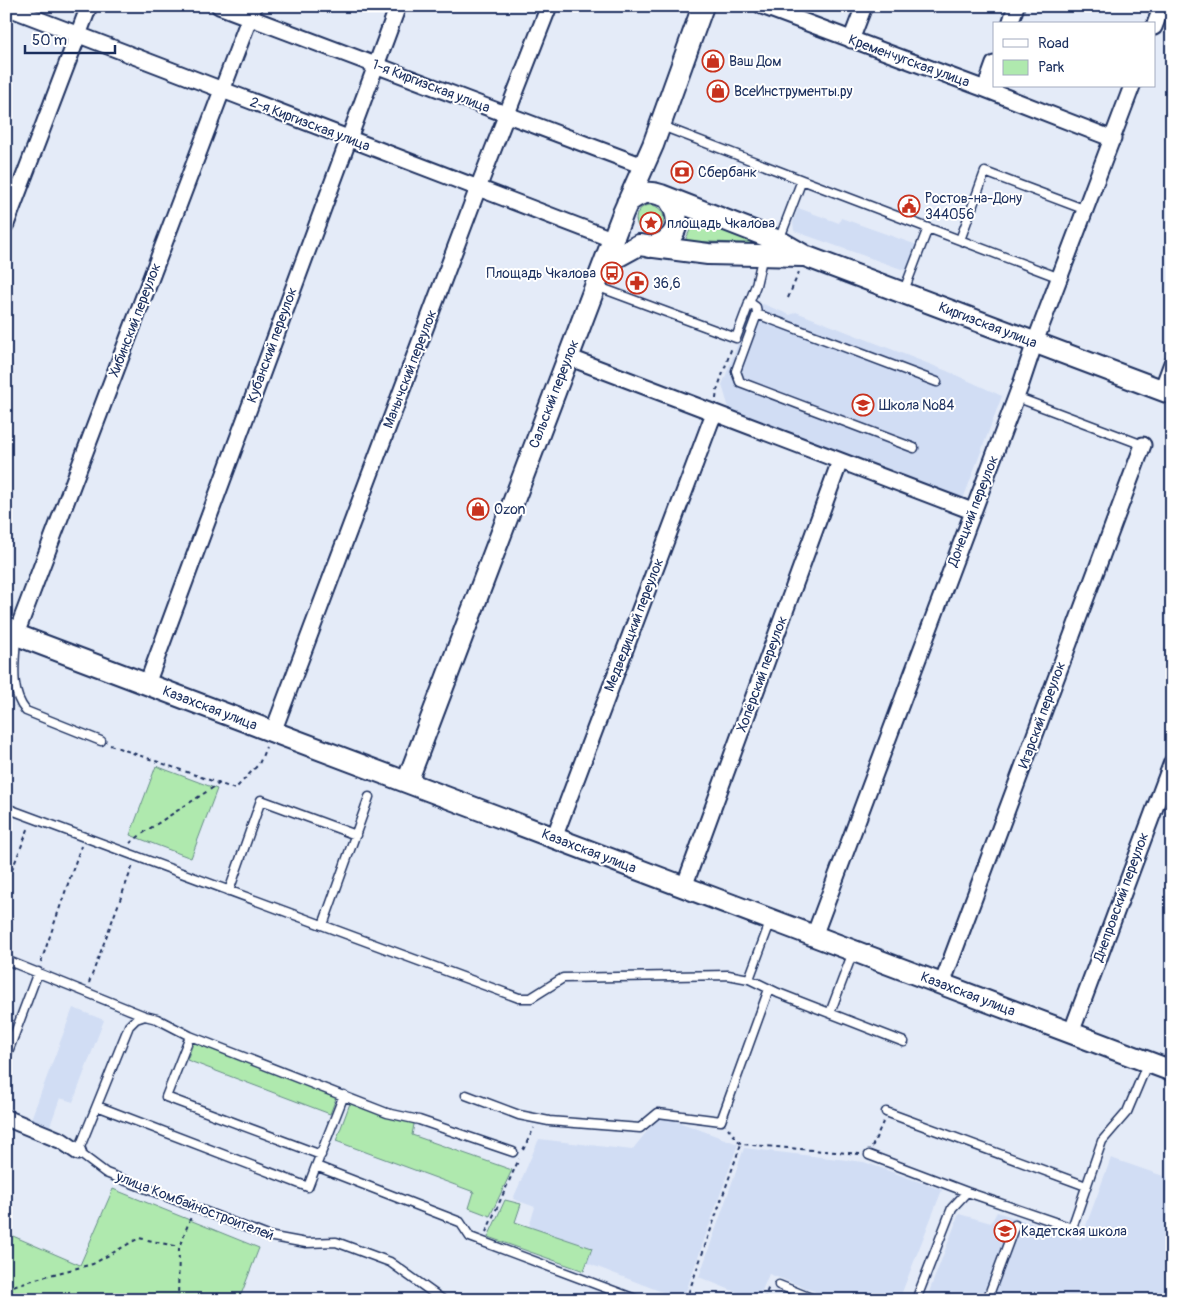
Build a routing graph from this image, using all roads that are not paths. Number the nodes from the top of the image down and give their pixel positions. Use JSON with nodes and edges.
{"nodes":[{"id":1,"x":89,"y":6,"type":"edge"},
{"id":2,"x":219,"y":6,"type":"edge"},
{"id":3,"x":398,"y":6,"type":"edge"},
{"id":4,"x":548,"y":6,"type":"edge"},
{"id":5,"x":702,"y":6,"type":"edge"},
{"id":6,"x":762,"y":6,"type":"edge"},
{"id":7,"x":864,"y":6,"type":"edge"},
{"id":8,"x":1016,"y":6,"type":"edge"},
{"id":9,"x":1162,"y":6,"type":"edge"},
{"id":10,"x":6,"y":7,"type":"edge"},
{"id":11,"x":251,"y":12,"type":"edge"},
{"id":12,"x":1011,"y":22,"type":"edge"},
{"id":13,"x":1156,"y":22,"type":"edge"},
{"id":14,"x":79,"y":34,"type":"junction"},
{"id":15,"x":851,"y":40,"type":"junction"},
{"id":16,"x":375,"y":65,"type":"junction"},
{"id":17,"x":993,"y":67,"type":"edge"},
{"id":18,"x":1131,"y":88,"type":"edge"},
{"id":19,"x":985,"y":89,"type":"junction"},
{"id":20,"x":222,"y":90,"type":"junction"},
{"id":21,"x":507,"y":115,"type":"junction"},
{"id":22,"x":660,"y":126,"type":"junction"},
{"id":23,"x":348,"y":138,"type":"junction"},
{"id":24,"x":1113,"y":139,"type":"junction"},
{"id":25,"x":653,"y":145,"type":"junction"},
{"id":26,"x":643,"y":166,"type":"junction"},
{"id":27,"x":802,"y":180,"type":"junction"},
{"id":28,"x":478,"y":188,"type":"junction"},
{"id":29,"x":664,"y":196,"type":"junction"},
{"id":30,"x":625,"y":208,"type":"junction"},
{"id":31,"x":1086,"y":210,"type":"junction"},
{"id":32,"x":6,"y":224,"type":"edge"},
{"id":33,"x":928,"y":228,"type":"junction"},
{"id":34,"x":614,"y":240,"type":"junction"},
{"id":35,"x":960,"y":240,"type":"junction"},
{"id":36,"x":779,"y":241,"type":"junction"},
{"id":37,"x":644,"y":246,"type":"junction"},
{"id":38,"x":763,"y":255,"type":"junction"},
{"id":39,"x":802,"y":263,"type":"junction"},
{"id":40,"x":599,"y":277,"type":"junction"},
{"id":41,"x":1060,"y":278,"type":"junction"},
{"id":42,"x":903,"y":293,"type":"junction"},
{"id":43,"x":749,"y":302,"type":"junction"},
{"id":44,"x":756,"y":314,"type":"junction"},
{"id":45,"x":1035,"y":342,"type":"junction"},
{"id":46,"x":568,"y":357,"type":"junction"},
{"id":47,"x":1172,"y":363,"type":"edge"},
{"id":48,"x":937,"y":382,"type":"dead end"},
{"id":49,"x":1167,"y":392,"type":"edge"},
{"id":50,"x":1016,"y":398,"type":"junction"},
{"id":51,"x":714,"y":413,"type":"junction"},
{"id":52,"x":1143,"y":445,"type":"joint"},
{"id":53,"x":914,"y":448,"type":"dead end"},
{"id":54,"x":840,"y":461,"type":"junction"},
{"id":55,"x":972,"y":512,"type":"junction"},
{"id":56,"x":11,"y":633,"type":"edge"},
{"id":57,"x":146,"y":684,"type":"junction"},
{"id":58,"x":274,"y":732,"type":"junction"},
{"id":59,"x":101,"y":741,"type":"road end"},
{"id":60,"x":1172,"y":762,"type":"edge"},
{"id":61,"x":407,"y":782,"type":"junction"},
{"id":62,"x":369,"y":797,"type":"dead end"},
{"id":63,"x":6,"y":808,"type":"edge"},
{"id":64,"x":356,"y":835,"type":"junction"},
{"id":65,"x":554,"y":838,"type":"junction"},
{"id":66,"x":684,"y":887,"type":"junction"},
{"id":67,"x":229,"y":891,"type":"junction"},
{"id":68,"x":771,"y":920,"type":"junction"},
{"id":69,"x":323,"y":925,"type":"junction"},
{"id":70,"x":814,"y":936,"type":"junction"},
{"id":71,"x":853,"y":951,"type":"junction"},
{"id":72,"x":6,"y":960,"type":"edge"},
{"id":73,"x":38,"y":972,"type":"junction"},
{"id":74,"x":749,"y":979,"type":"junction"},
{"id":75,"x":942,"y":984,"type":"junction"},
{"id":76,"x":769,"y":989,"type":"junction"},
{"id":77,"x":830,"y":1013,"type":"junction"},
{"id":78,"x":144,"y":1016,"type":"junction"},
{"id":79,"x":1071,"y":1033,"type":"junction"},
{"id":80,"x":190,"y":1036,"type":"junction"},
{"id":81,"x":904,"y":1042,"type":"dead end"},
{"id":82,"x":6,"y":1057,"type":"edge"},
{"id":83,"x":1148,"y":1062,"type":"junction"},
{"id":84,"x":1172,"y":1071,"type":"edge"},
{"id":85,"x":344,"y":1095,"type":"junction"},
{"id":86,"x":466,"y":1095,"type":"dead end"},
{"id":87,"x":96,"y":1106,"type":"junction"},
{"id":88,"x":886,"y":1112,"type":"road end"},
{"id":89,"x":6,"y":1118,"type":"edge"},
{"id":90,"x":78,"y":1152,"type":"junction"},
{"id":91,"x":513,"y":1152,"type":"dead end"},
{"id":92,"x":321,"y":1154,"type":"junction"},
{"id":93,"x":869,"y":1155,"type":"road end"},
{"id":94,"x":316,"y":1166,"type":"junction"},
{"id":95,"x":1086,"y":1186,"type":"junction"},
{"id":96,"x":967,"y":1192,"type":"junction"},
{"id":97,"x":1015,"y":1225,"type":"dead end"},
{"id":98,"x":779,"y":1285,"type":"dead end"},
{"id":99,"x":443,"y":1300,"type":"edge"},
{"id":100,"x":638,"y":1300,"type":"edge"},
{"id":101,"x":816,"y":1300,"type":"edge"},
{"id":102,"x":916,"y":1300,"type":"edge"},
{"id":103,"x":987,"y":1300,"type":"edge"}],
"edges":[{"from":1,"to":14,"type":"street"},
{"from":2,"to":11,"type":"street","name":"1-я Киргизская улица"},
{"from":3,"to":16,"type":"street","name":"Кубанский переулок"},
{"from":4,"to":21,"type":"street","name":"Манычский переулок"},
{"from":5,"to":22,"type":"main road","name":"Сальский переулок"},
{"from":6,"to":15,"type":"street","name":"Кременчугская улица"},
{"from":7,"to":15,"type":"street"},
{"from":8,"to":12,"type":"street"},
{"from":9,"to":13,"type":"street"},
{"from":10,"to":14,"type":"street","name":"2-я Киргизская улица"},
{"from":11,"to":16,"type":"street","name":"1-я Киргизская улица"},
{"from":11,"to":20,"type":"street","name":"Хибинский переулок"},
{"from":14,"to":20,"type":"street","name":"2-я Киргизская улица"},
{"from":14,"to":32,"type":"street"},
{"from":15,"to":19,"type":"street","name":"Кременчугская улица"},
{"from":16,"to":21,"type":"street","name":"1-я Киргизская улица"},
{"from":16,"to":23,"type":"street","name":"Кубанский переулок"},
{"from":17,"to":19,"type":"street"},
{"from":18,"to":24,"type":"street","name":"Донецкий переулок"},
{"from":19,"to":24,"type":"street","name":"Кременчугская улица"},
{"from":20,"to":23,"type":"street","name":"2-я Киргизская улица"},
{"from":20,"to":56,"type":"street","name":"Хибинский переулок"},
{"from":21,"to":26,"type":"street","name":"1-я Киргизская улица"},
{"from":21,"to":28,"type":"street","name":"Манычский переулок"},
{"from":22,"to":25,"type":"main road","name":"Сальский переулок"},
{"from":22,"to":27,"type":"lane"},
{"from":23,"to":28,"type":"street","name":"2-я Киргизская улица"},
{"from":23,"to":57,"type":"street","name":"Кубанский переулок"},
{"from":24,"to":31,"type":"street","name":"Донецкий переулок"},
{"from":25,"to":26,"type":"main road","name":"Сальский переулок"},
{"from":25,"to":29,"type":"main road"},
{"from":26,"to":30,"type":"main road","name":"Сальский переулок"},
{"from":27,"to":33,"type":"lane"},
{"from":27,"to":36,"type":"lane"},
{"from":28,"to":34,"type":"street","name":"2-я Киргизская улица"},
{"from":28,"to":58,"type":"street","name":"Манычский переулок"},
{"from":29,"to":30,"type":"main road"},
{"from":29,"to":36,"type":"main road","name":"Киргизская улица"},
{"from":29,"to":37,"type":"main road"},
{"from":30,"to":34,"type":"main road","name":"Сальский переулок"},
{"from":30,"to":37,"type":"main road"},
{"from":31,"to":35,"type":"lane"},
{"from":31,"to":41,"type":"street","name":"Донецкий переулок"},
{"from":33,"to":35,"type":"lane"},
{"from":33,"to":42,"type":"lane"},
{"from":34,"to":40,"type":"main road","name":"Сальский переулок"},
{"from":35,"to":41,"type":"lane"},
{"from":36,"to":39,"type":"main road","name":"Киргизская улица"},
{"from":37,"to":38,"type":"main road","name":"Киргизская улица"},
{"from":37,"to":40,"type":"main road"},
{"from":38,"to":39,"type":"main road","name":"Киргизская улица"},
{"from":38,"to":43,"type":"lane"},
{"from":39,"to":42,"type":"main road","name":"Киргизская улица"},
{"from":40,"to":43,"type":"lane"},
{"from":40,"to":46,"type":"main road","name":"Сальский переулок"},
{"from":41,"to":45,"type":"street","name":"Донецкий переулок"},
{"from":42,"to":45,"type":"main road","name":"Киргизская улица"},
{"from":43,"to":44,"type":"lane"},
{"from":44,"to":48,"type":"lane"},
{"from":44,"to":53,"type":"lane"},
{"from":45,"to":49,"type":"main road","name":"Киргизская улица"},
{"from":45,"to":50,"type":"street","name":"Донецкий переулок"},
{"from":46,"to":51,"type":"street"},
{"from":46,"to":61,"type":"main road","name":"Сальский переулок"},
{"from":47,"to":49,"type":"street"},
{"from":50,"to":52,"type":"lane"},
{"from":50,"to":55,"type":"street","name":"Донецкий переулок"},
{"from":51,"to":54,"type":"street"},
{"from":51,"to":65,"type":"street","name":"Медведицкий переулок"},
{"from":52,"to":75,"type":"street","name":"Игарский переулок"},
{"from":54,"to":55,"type":"street"},
{"from":54,"to":66,"type":"street","name":"Хопёрский переулок"},
{"from":55,"to":70,"type":"street","name":"Донецкий переулок"},
{"from":56,"to":57,"type":"main road","name":"Казахская улица"},
{"from":56,"to":59,"type":"lane"},
{"from":57,"to":58,"type":"main road","name":"Казахская улица"},
{"from":58,"to":61,"type":"main road","name":"Казахская улица"},
{"from":60,"to":79,"type":"street","name":"Днепровский переулок"},
{"from":61,"to":65,"type":"main road","name":"Казахская улица"},
{"from":62,"to":64,"type":"lane"},
{"from":63,"to":67,"type":"lane"},
{"from":64,"to":67,"type":"lane"},
{"from":64,"to":69,"type":"lane"},
{"from":65,"to":66,"type":"main road","name":"Казахская улица"},
{"from":66,"to":68,"type":"main road","name":"Казахская улица"},
{"from":67,"to":69,"type":"lane"},
{"from":68,"to":70,"type":"main road","name":"Казахская улица"},
{"from":68,"to":74,"type":"lane"},
{"from":69,"to":74,"type":"lane"},
{"from":70,"to":71,"type":"main road","name":"Казахская улица"},
{"from":71,"to":75,"type":"main road","name":"Казахская улица"},
{"from":71,"to":77,"type":"lane"},
{"from":72,"to":73,"type":"lane"},
{"from":73,"to":78,"type":"lane"},
{"from":73,"to":82,"type":"lane"},
{"from":74,"to":76,"type":"lane"},
{"from":75,"to":79,"type":"main road","name":"Казахская улица"},
{"from":76,"to":77,"type":"lane"},
{"from":76,"to":86,"type":"lane"},
{"from":77,"to":81,"type":"lane"},
{"from":78,"to":80,"type":"lane"},
{"from":78,"to":87,"type":"lane"},
{"from":79,"to":83,"type":"main road","name":"Казахская улица"},
{"from":80,"to":85,"type":"lane"},
{"from":80,"to":92,"type":"lane"},
{"from":83,"to":84,"type":"main road","name":"Казахская улица"},
{"from":83,"to":95,"type":"lane"},
{"from":85,"to":91,"type":"lane"},
{"from":85,"to":92,"type":"lane"},
{"from":87,"to":90,"type":"lane"},
{"from":87,"to":94,"type":"lane"},
{"from":88,"to":95,"type":"lane"},
{"from":89,"to":90,"type":"street","name":"улица Комбайностроителей"},
{"from":90,"to":99,"type":"lane","name":"улица Комбайностроителей"},
{"from":92,"to":94,"type":"lane"},
{"from":93,"to":96,"type":"lane"},
{"from":94,"to":100,"type":"lane"},
{"from":95,"to":96,"type":"lane"},
{"from":96,"to":102,"type":"lane"},
{"from":97,"to":103,"type":"lane"},
{"from":98,"to":101,"type":"lane"}]}
